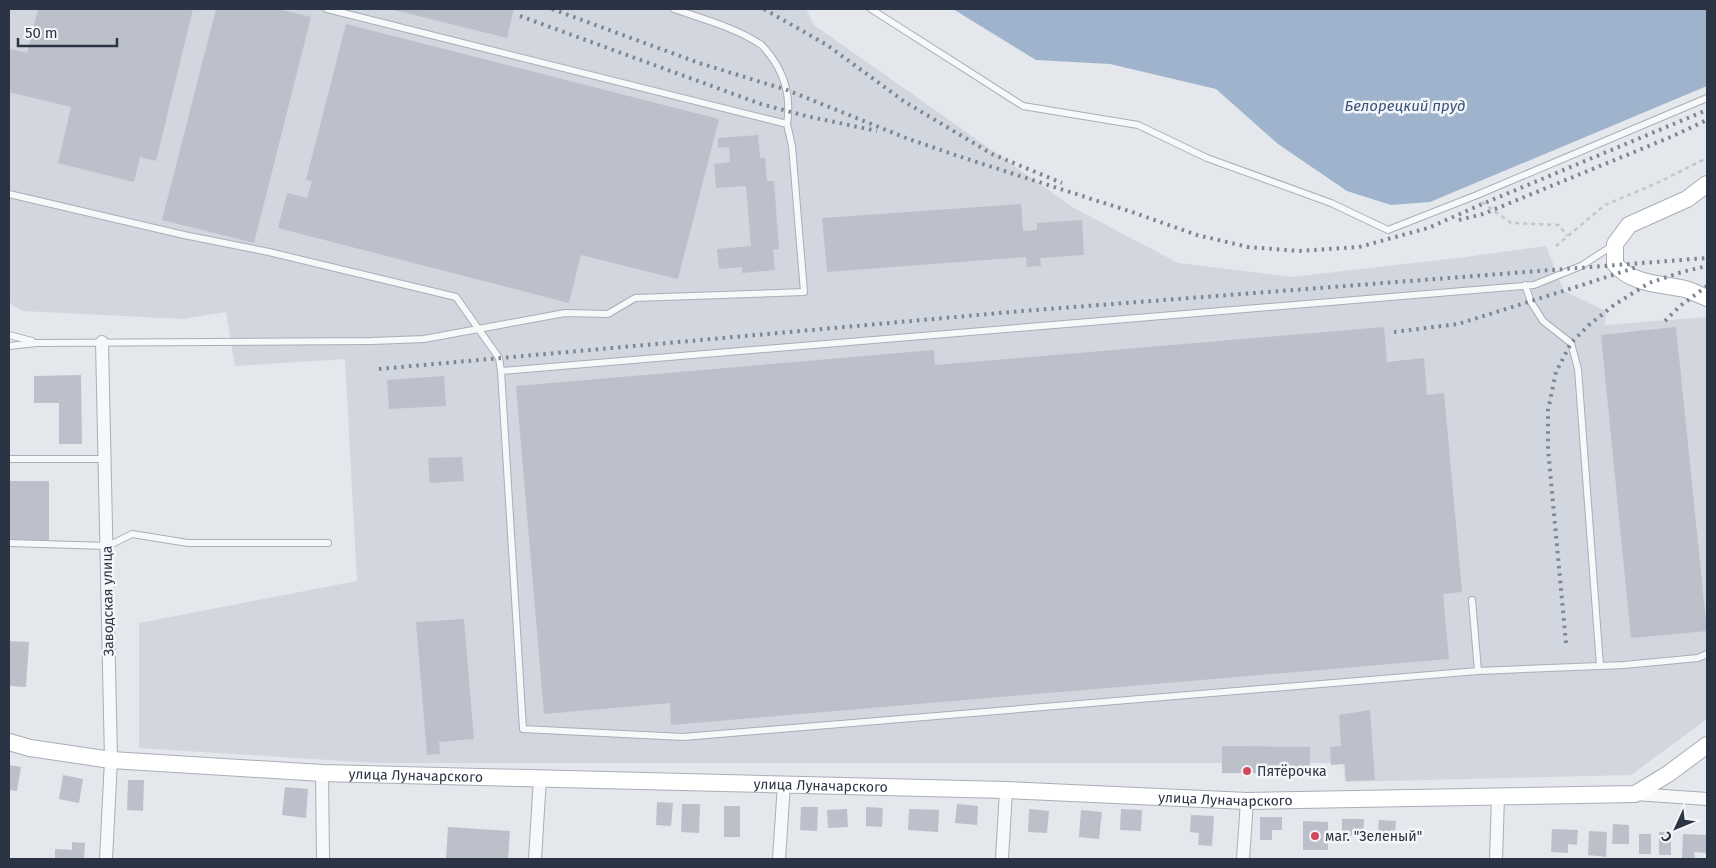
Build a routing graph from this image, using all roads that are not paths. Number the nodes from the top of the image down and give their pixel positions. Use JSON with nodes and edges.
{"nodes":[{"id":1,"x":327,"y":9,"type":"edge"},
{"id":2,"x":674,"y":9,"type":"edge"},
{"id":3,"x":871,"y":9,"type":"edge"},
{"id":4,"x":1707,"y":98,"type":"edge"},
{"id":5,"x":787,"y":124,"type":"junction"},
{"id":6,"x":1707,"y":184,"type":"edge"},
{"id":7,"x":9,"y":194,"type":"edge"},
{"id":8,"x":1615,"y":244,"type":"junction"},
{"id":9,"x":1525,"y":285,"type":"junction"},
{"id":10,"x":1707,"y":298,"type":"edge"},
{"id":11,"x":479,"y":329,"type":"junction"},
{"id":12,"x":9,"y":335,"type":"edge"},
{"id":13,"x":102,"y":342,"type":"junction"},
{"id":14,"x":37,"y":343,"type":"junction"},
{"id":15,"x":9,"y":346,"type":"edge"},
{"id":16,"x":501,"y":371,"type":"junction"},
{"id":17,"x":9,"y":458,"type":"edge"},
{"id":18,"x":104,"y":459,"type":"junction"},
{"id":19,"x":9,"y":543,"type":"edge"},
{"id":20,"x":328,"y":543,"type":"dead end"},
{"id":21,"x":108,"y":546,"type":"junction"},
{"id":22,"x":1472,"y":600,"type":"dead end"},
{"id":23,"x":1707,"y":654,"type":"edge"},
{"id":24,"x":1600,"y":666,"type":"junction"},
{"id":25,"x":1478,"y":671,"type":"junction"},
{"id":26,"x":9,"y":742,"type":"edge"},
{"id":27,"x":1707,"y":745,"type":"edge"},
{"id":28,"x":111,"y":760,"type":"junction"},
{"id":29,"x":322,"y":773,"type":"junction"},
{"id":30,"x":540,"y":778,"type":"junction"},
{"id":31,"x":784,"y":784,"type":"junction"},
{"id":32,"x":1006,"y":790,"type":"junction"},
{"id":33,"x":1635,"y":794,"type":"junction"},
{"id":34,"x":1498,"y":797,"type":"junction"},
{"id":35,"x":1707,"y":799,"type":"edge"},
{"id":36,"x":1247,"y":800,"type":"junction"},
{"id":37,"x":106,"y":859,"type":"edge"},
{"id":38,"x":323,"y":859,"type":"edge"},
{"id":39,"x":535,"y":859,"type":"edge"},
{"id":40,"x":779,"y":859,"type":"edge"},
{"id":41,"x":1002,"y":859,"type":"edge"},
{"id":42,"x":1244,"y":859,"type":"edge"},
{"id":43,"x":1496,"y":859,"type":"edge"}],
"edges":[{"from":1,"to":5,"type":"lane"},
{"from":2,"to":5,"type":"lane"},
{"from":3,"to":4,"type":"lane"},
{"from":5,"to":11,"type":"lane"},
{"from":6,"to":8,"type":"street"},
{"from":7,"to":11,"type":"lane"},
{"from":8,"to":9,"type":"lane"},
{"from":8,"to":10,"type":"street"},
{"from":9,"to":16,"type":"lane"},
{"from":9,"to":24,"type":"lane"},
{"from":11,"to":13,"type":"lane"},
{"from":11,"to":16,"type":"lane"},
{"from":12,"to":14,"type":"lane"},
{"from":13,"to":14,"type":"lane"},
{"from":13,"to":18,"type":"street","name":"Заводская улица"},
{"from":14,"to":15,"type":"lane"},
{"from":16,"to":25,"type":"lane"},
{"from":17,"to":18,"type":"lane"},
{"from":18,"to":21,"type":"street","name":"Заводская улица"},
{"from":19,"to":21,"type":"lane"},
{"from":20,"to":21,"type":"lane"},
{"from":21,"to":28,"type":"street","name":"Заводская улица"},
{"from":22,"to":25,"type":"lane"},
{"from":23,"to":24,"type":"lane"},
{"from":24,"to":25,"type":"lane"},
{"from":26,"to":28,"type":"street","name":"улица Луначарского"},
{"from":27,"to":33,"type":"street","name":"улица Луначарского"},
{"from":28,"to":29,"type":"street","name":"улица Луначарского"},
{"from":28,"to":37,"type":"street","name":"Заводская улица"},
{"from":29,"to":30,"type":"street","name":"улица Луначарского"},
{"from":29,"to":38,"type":"street"},
{"from":30,"to":31,"type":"street","name":"улица Луначарского"},
{"from":30,"to":39,"type":"street"},
{"from":31,"to":32,"type":"street","name":"улица Луначарского"},
{"from":31,"to":40,"type":"street"},
{"from":32,"to":36,"type":"street","name":"улица Луначарского"},
{"from":32,"to":41,"type":"street"},
{"from":33,"to":34,"type":"street","name":"улица Луначарского"},
{"from":33,"to":35,"type":"street","name":"улица Луначарского"},
{"from":34,"to":36,"type":"street","name":"улица Луначарского"},
{"from":34,"to":43,"type":"street"},
{"from":36,"to":42,"type":"street"}]}
